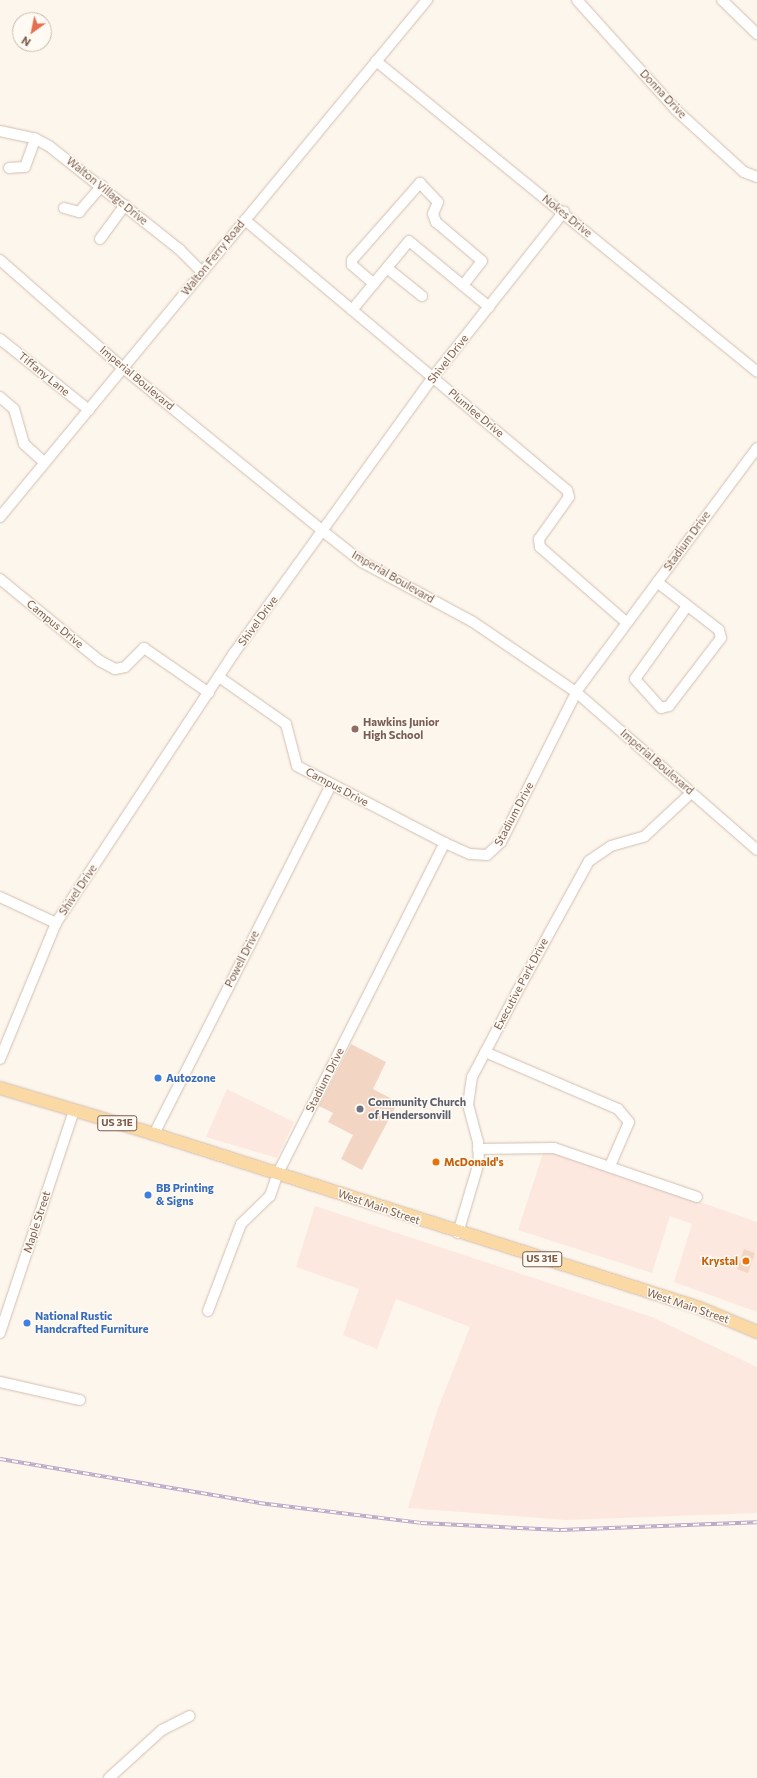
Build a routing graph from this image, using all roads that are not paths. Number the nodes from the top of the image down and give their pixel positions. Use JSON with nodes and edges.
{"nodes":[{"id":1,"x":428,"y":0,"type":"edge"},
{"id":2,"x":577,"y":0,"type":"edge"},
{"id":3,"x":722,"y":0,"type":"edge"},
{"id":4,"x":757,"y":34,"type":"edge"},
{"id":5,"x":376,"y":61,"type":"junction"},
{"id":6,"x":0,"y":131,"type":"edge"},
{"id":7,"x":35,"y":139,"type":"junction"},
{"id":8,"x":9,"y":168,"type":"dead end"},
{"id":9,"x":757,"y":177,"type":"edge"},
{"id":10,"x":102,"y":186,"type":"junction"},
{"id":11,"x":125,"y":205,"type":"junction"},
{"id":12,"x":64,"y":208,"type":"dead end"},
{"id":13,"x":564,"y":212,"type":"junction"},
{"id":14,"x":245,"y":220,"type":"junction"},
{"id":15,"x":100,"y":239,"type":"dead end"},
{"id":16,"x":0,"y":260,"type":"edge"},
{"id":17,"x":387,"y":268,"type":"junction"},
{"id":18,"x":202,"y":272,"type":"junction"},
{"id":19,"x":374,"y":284,"type":"junction"},
{"id":20,"x":463,"y":285,"type":"junction"},
{"id":21,"x":422,"y":296,"type":"dead end"},
{"id":22,"x":489,"y":307,"type":"junction"},
{"id":23,"x":352,"y":310,"type":"junction"},
{"id":24,"x":0,"y":339,"type":"edge"},
{"id":25,"x":124,"y":368,"type":"junction"},
{"id":26,"x":757,"y":372,"type":"edge"},
{"id":27,"x":433,"y":377,"type":"junction"},
{"id":28,"x":0,"y":397,"type":"edge"},
{"id":29,"x":89,"y":410,"type":"junction"},
{"id":30,"x":757,"y":448,"type":"edge"},
{"id":31,"x":45,"y":463,"type":"junction"},
{"id":32,"x":0,"y":516,"type":"edge"},
{"id":33,"x":324,"y":532,"type":"junction"},
{"id":34,"x":0,"y":579,"type":"edge"},
{"id":35,"x":657,"y":582,"type":"junction"},
{"id":36,"x":687,"y":606,"type":"junction"},
{"id":37,"x":626,"y":622,"type":"junction"},
{"id":38,"x":219,"y":677,"type":"junction"},
{"id":39,"x":576,"y":692,"type":"junction"},
{"id":40,"x":209,"y":693,"type":"junction"},
{"id":41,"x":330,"y":785,"type":"junction"},
{"id":42,"x":691,"y":793,"type":"junction"},
{"id":43,"x":445,"y":843,"type":"junction"},
{"id":44,"x":757,"y":850,"type":"edge"},
{"id":45,"x":0,"y":898,"type":"edge"},
{"id":46,"x":56,"y":923,"type":"junction"},
{"id":47,"x":485,"y":1052,"type":"junction"},
{"id":48,"x":0,"y":1059,"type":"edge"},
{"id":49,"x":0,"y":1088,"type":"edge"},
{"id":50,"x":74,"y":1111,"type":"junction"},
{"id":51,"x":154,"y":1134,"type":"junction"},
{"id":52,"x":478,"y":1149,"type":"junction"},
{"id":53,"x":610,"y":1166,"type":"junction"},
{"id":54,"x":278,"y":1173,"type":"junction"},
{"id":55,"x":697,"y":1197,"type":"dead end"},
{"id":56,"x":458,"y":1233,"type":"junction"},
{"id":57,"x":208,"y":1311,"type":"dead end"},
{"id":58,"x":757,"y":1332,"type":"edge"},
{"id":59,"x":0,"y":1333,"type":"edge"},
{"id":60,"x":0,"y":1382,"type":"edge"},
{"id":61,"x":80,"y":1400,"type":"dead end"},
{"id":62,"x":190,"y":1716,"type":"dead end"},
{"id":63,"x":109,"y":1778,"type":"edge"}],
"edges":[{"from":1,"to":5,"type":"street","name":"Walton Ferry Road"},
{"from":2,"to":9,"type":"street","name":"Donna Drive"},
{"from":3,"to":4,"type":"street"},
{"from":5,"to":13,"type":"street","name":"Nokes Drive"},
{"from":5,"to":14,"type":"street","name":"Walton Ferry Road"},
{"from":6,"to":7,"type":"street","name":"Walton Village Drive"},
{"from":7,"to":8,"type":"street"},
{"from":7,"to":10,"type":"street","name":"Walton Village Drive"},
{"from":10,"to":11,"type":"street","name":"Walton Village Drive"},
{"from":10,"to":12,"type":"street"},
{"from":11,"to":15,"type":"street"},
{"from":11,"to":18,"type":"street","name":"Walton Village Drive"},
{"from":13,"to":22,"type":"street","name":"Shivel Drive"},
{"from":13,"to":26,"type":"street","name":"Nokes Drive"},
{"from":14,"to":18,"type":"street","name":"Walton Ferry Road"},
{"from":14,"to":23,"type":"street","name":"Plumlee Drive"},
{"from":16,"to":25,"type":"street","name":"Imperial Boulevard"},
{"from":17,"to":19,"type":"street"},
{"from":17,"to":20,"type":"street"},
{"from":17,"to":21,"type":"street"},
{"from":18,"to":25,"type":"street","name":"Walton Ferry Road"},
{"from":19,"to":20,"type":"street"},
{"from":19,"to":23,"type":"street"},
{"from":20,"to":22,"type":"street"},
{"from":22,"to":27,"type":"street","name":"Shivel Drive"},
{"from":23,"to":27,"type":"street","name":"Plumlee Drive"},
{"from":24,"to":29,"type":"street","name":"Tiffany Lane"},
{"from":25,"to":29,"type":"street","name":"Walton Ferry Road"},
{"from":25,"to":33,"type":"street","name":"Imperial Boulevard"},
{"from":27,"to":33,"type":"street","name":"Shivel Drive"},
{"from":27,"to":37,"type":"street","name":"Plumlee Drive"},
{"from":28,"to":31,"type":"street"},
{"from":29,"to":31,"type":"street","name":"Walton Ferry Road"},
{"from":30,"to":35,"type":"street","name":"Stadium Drive"},
{"from":31,"to":32,"type":"street","name":"Walton Ferry Road"},
{"from":33,"to":38,"type":"street","name":"Shivel Drive"},
{"from":33,"to":39,"type":"street","name":"Imperial Boulevard"},
{"from":34,"to":40,"type":"street","name":"Campus Drive"},
{"from":35,"to":36,"type":"street"},
{"from":35,"to":37,"type":"street","name":"Stadium Drive"},
{"from":36,"to":36,"type":"street"},
{"from":37,"to":39,"type":"street","name":"Stadium Drive"},
{"from":38,"to":40,"type":"street","name":"Shivel Drive"},
{"from":38,"to":41,"type":"street","name":"Campus Drive"},
{"from":39,"to":42,"type":"street","name":"Imperial Boulevard"},
{"from":39,"to":43,"type":"street","name":"Stadium Drive"},
{"from":40,"to":46,"type":"street","name":"Shivel Drive"},
{"from":41,"to":43,"type":"street","name":"Campus Drive"},
{"from":41,"to":51,"type":"street","name":"Powell Drive"},
{"from":42,"to":44,"type":"street","name":"Imperial Boulevard"},
{"from":42,"to":47,"type":"street","name":"Executive Park Drive"},
{"from":43,"to":54,"type":"street","name":"Stadium Drive"},
{"from":45,"to":46,"type":"street"},
{"from":46,"to":48,"type":"street","name":"Shivel Drive"},
{"from":47,"to":52,"type":"street","name":"Executive Park Drive"},
{"from":47,"to":53,"type":"street"},
{"from":49,"to":50,"type":"main road","name":"West Main Street","number":"US 31E"},
{"from":50,"to":51,"type":"main road","name":"West Main Street","number":"US 31E"},
{"from":50,"to":59,"type":"street","name":"Maple Street"},
{"from":51,"to":54,"type":"main road","name":"West Main Street","number":"US 31E"},
{"from":52,"to":53,"type":"street"},
{"from":52,"to":56,"type":"street","name":"Executive Park Drive"},
{"from":53,"to":55,"type":"street"},
{"from":54,"to":56,"type":"main road","name":"West Main Street","number":"US 31E"},
{"from":54,"to":57,"type":"street","name":"Stadium Drive"},
{"from":56,"to":58,"type":"main road","name":"West Main Street","number":"US 31E"},
{"from":60,"to":61,"type":"street"},
{"from":62,"to":63,"type":"street"}]}
